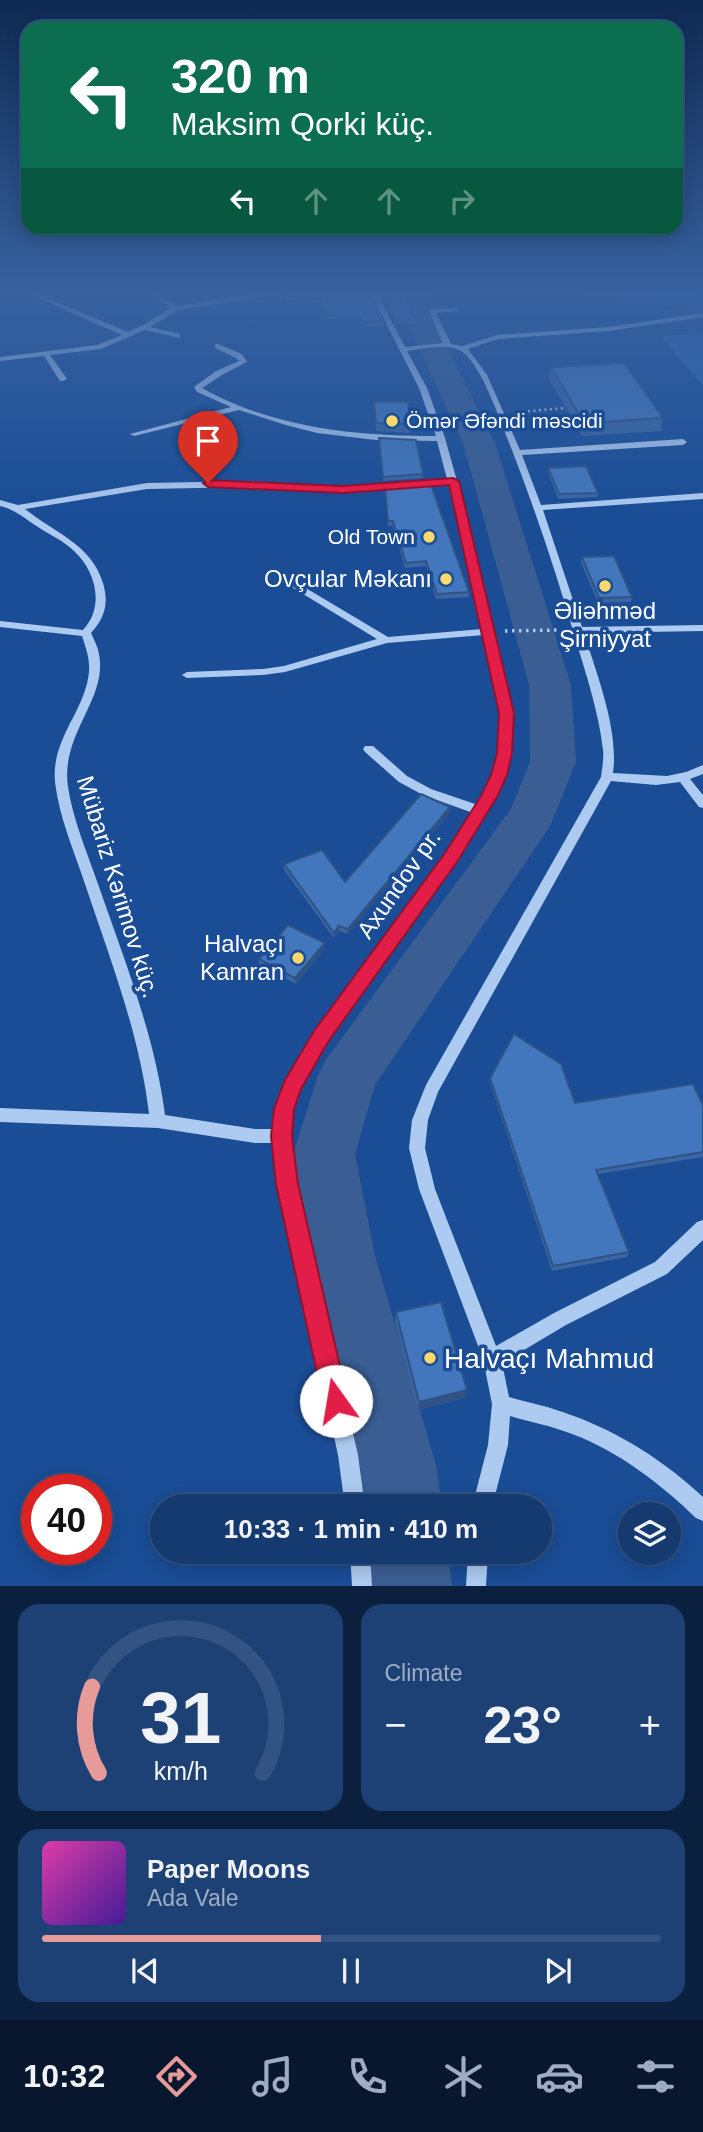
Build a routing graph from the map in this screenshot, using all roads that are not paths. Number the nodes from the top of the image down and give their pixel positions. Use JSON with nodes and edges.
{"nodes":[{"id":1,"x":53,"y":364,"type":"edge"},
{"id":2,"x":239,"y":364,"type":"edge"},
{"id":3,"x":412,"y":364,"type":"edge"},
{"id":4,"x":477,"y":364,"type":"edge"},
{"id":5,"x":63,"y":379,"type":"dead end"},
{"id":6,"x":236,"y":408,"type":"junction"},
{"id":7,"x":134,"y":434,"type":"dead end"},
{"id":8,"x":441,"y":438,"type":"junction"},
{"id":9,"x":682,"y":442,"type":"dead end"},
{"id":10,"x":517,"y":453,"type":"junction"},
{"id":11,"x":453,"y":481,"type":"junction"},
{"id":12,"x":703,"y":496,"type":"edge"},
{"id":13,"x":0,"y":503,"type":"edge"},
{"id":14,"x":18,"y":508,"type":"junction"},
{"id":15,"x":537,"y":508,"type":"junction"},
{"id":16,"x":294,"y":584,"type":"dead end"},
{"id":17,"x":0,"y":624,"type":"edge"},
{"id":18,"x":703,"y":628,"type":"edge"},
{"id":19,"x":570,"y":630,"type":"junction"},
{"id":20,"x":495,"y":632,"type":"junction"},
{"id":21,"x":86,"y":633,"type":"junction"},
{"id":22,"x":386,"y":640,"type":"junction"},
{"id":23,"x":187,"y":674,"type":"dead end"},
{"id":24,"x":369,"y":750,"type":"dead end"},
{"id":25,"x":703,"y":769,"type":"edge"},
{"id":26,"x":607,"y":777,"type":"junction"},
{"id":27,"x":684,"y":779,"type":"junction"},
{"id":28,"x":703,"y":804,"type":"edge"},
{"id":29,"x":481,"y":811,"type":"junction"},
{"id":30,"x":0,"y":1115,"type":"edge"},
{"id":31,"x":158,"y":1121,"type":"junction"},
{"id":32,"x":281,"y":1136,"type":"junction"},
{"id":33,"x":703,"y":1228,"type":"edge"},
{"id":34,"x":492,"y":1359,"type":"junction"},
{"id":35,"x":501,"y":1404,"type":"junction"},
{"id":36,"x":353,"y":1494,"type":"edge"},
{"id":37,"x":485,"y":1494,"type":"edge"},
{"id":38,"x":703,"y":1511,"type":"edge"},
{"id":39,"x":361,"y":1564,"type":"edge"},
{"id":40,"x":477,"y":1564,"type":"edge"},
{"id":41,"x":362,"y":1586,"type":"edge"},
{"id":42,"x":476,"y":1586,"type":"edge"}],
"edges":[{"from":1,"to":5,"type":"street"},
{"from":2,"to":6,"type":"street"},
{"from":3,"to":8,"type":"street","name":"Axundov pr."},
{"from":4,"to":10,"type":"street"},
{"from":6,"to":7,"type":"street"},
{"from":6,"to":8,"type":"street"},
{"from":8,"to":11,"type":"street","name":"Axundov pr."},
{"from":9,"to":10,"type":"street"},
{"from":10,"to":15,"type":"street"},
{"from":11,"to":14,"type":"street"},
{"from":11,"to":20,"type":"street","name":"Axundov pr."},
{"from":12,"to":15,"type":"street"},
{"from":13,"to":14,"type":"street"},
{"from":14,"to":21,"type":"street"},
{"from":15,"to":19,"type":"street"},
{"from":16,"to":22,"type":"street"},
{"from":17,"to":21,"type":"street"},
{"from":18,"to":19,"type":"street"},
{"from":19,"to":26,"type":"street"},
{"from":20,"to":22,"type":"street"},
{"from":20,"to":29,"type":"street","name":"Axundov pr."},
{"from":21,"to":31,"type":"street","name":"Mübariz Kərimov küç."},
{"from":22,"to":23,"type":"street"},
{"from":24,"to":29,"type":"street"},
{"from":25,"to":27,"type":"street"},
{"from":26,"to":27,"type":"street"},
{"from":26,"to":34,"type":"street"},
{"from":27,"to":28,"type":"street"},
{"from":29,"to":32,"type":"street","name":"Axundov pr."},
{"from":30,"to":31,"type":"street"},
{"from":31,"to":32,"type":"street"},
{"from":32,"to":36,"type":"street","name":"Axundov pr."},
{"from":33,"to":34,"type":"street"},
{"from":34,"to":35,"type":"street"},
{"from":35,"to":37,"type":"street"},
{"from":35,"to":38,"type":"street"},
{"from":39,"to":41,"type":"street"},
{"from":40,"to":42,"type":"street"}]}
